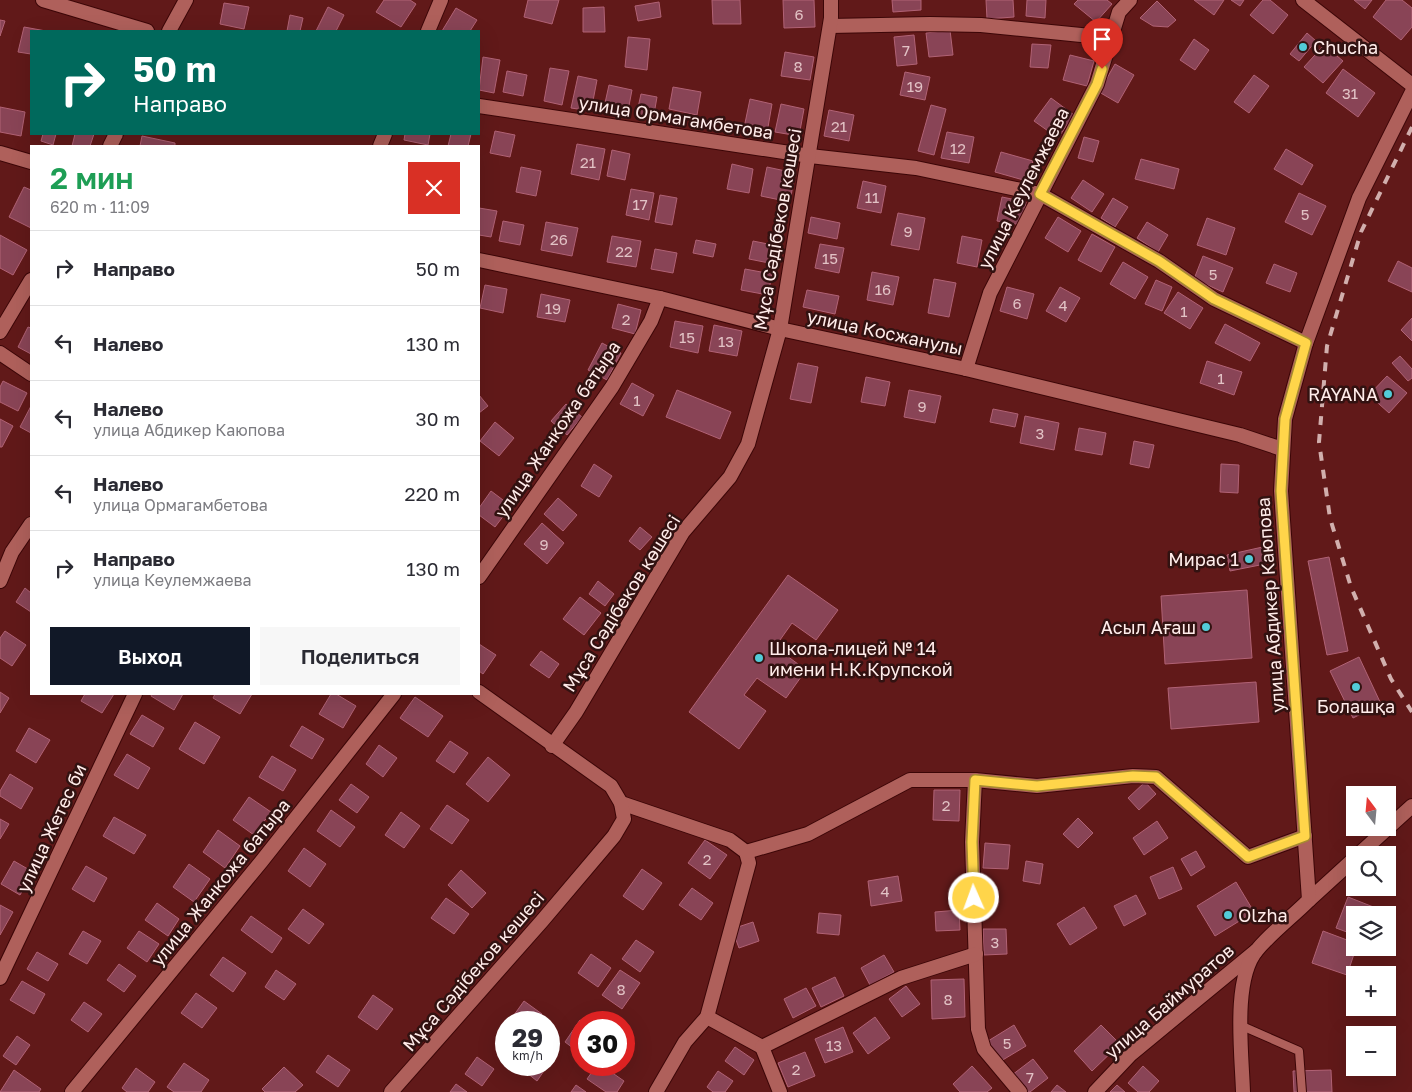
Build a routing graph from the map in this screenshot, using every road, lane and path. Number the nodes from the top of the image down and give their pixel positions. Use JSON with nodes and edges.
{"nodes":[{"id":1,"x":44,"y":0,"type":"edge"},
{"id":2,"x":186,"y":0,"type":"edge"},
{"id":3,"x":442,"y":0,"type":"edge"},
{"id":4,"x":831,"y":0,"type":"edge"},
{"id":5,"x":1130,"y":0,"type":"edge"},
{"id":6,"x":1303,"y":0,"type":"edge"},
{"id":7,"x":830,"y":26,"type":"junction"},
{"id":8,"x":144,"y":30,"type":"edge"},
{"id":9,"x":171,"y":30,"type":"edge"},
{"id":10,"x":428,"y":30,"type":"edge"},
{"id":11,"x":1111,"y":38,"type":"junction"},
{"id":12,"x":1412,"y":85,"type":"edge"},
{"id":13,"x":1412,"y":92,"type":"edge"},
{"id":14,"x":480,"y":106,"type":"edge"},
{"id":15,"x":0,"y":153,"type":"edge"},
{"id":16,"x":810,"y":156,"type":"junction"},
{"id":17,"x":30,"y":162,"type":"edge"},
{"id":18,"x":1040,"y":194,"type":"junction"},
{"id":19,"x":480,"y":260,"type":"edge"},
{"id":20,"x":30,"y":282,"type":"edge"},
{"id":21,"x":660,"y":298,"type":"junction"},
{"id":22,"x":780,"y":329,"type":"junction"},
{"id":23,"x":0,"y":332,"type":"edge"},
{"id":24,"x":1306,"y":343,"type":"junction"},
{"id":25,"x":0,"y":353,"type":"edge"},
{"id":26,"x":966,"y":369,"type":"junction"},
{"id":27,"x":30,"y":373,"type":"edge"},
{"id":28,"x":1282,"y":449,"type":"junction"},
{"id":29,"x":30,"y":525,"type":"edge"},
{"id":30,"x":480,"y":576,"type":"edge"},
{"id":31,"x":0,"y":581,"type":"edge"},
{"id":32,"x":480,"y":693,"type":"edge"},
{"id":33,"x":135,"y":695,"type":"edge"},
{"id":34,"x":393,"y":695,"type":"edge"},
{"id":35,"x":552,"y":746,"type":"junction"},
{"id":36,"x":975,"y":780,"type":"junction"},
{"id":37,"x":621,"y":803,"type":"junction"},
{"id":38,"x":1412,"y":806,"type":"edge"},
{"id":39,"x":1305,"y":836,"type":"junction"},
{"id":40,"x":1368,"y":846,"type":"edge"},
{"id":41,"x":746,"y":852,"type":"junction"},
{"id":42,"x":1346,"y":866,"type":"edge"},
{"id":43,"x":1309,"y":900,"type":"junction"},
{"id":44,"x":1256,"y":951,"type":"junction"},
{"id":45,"x":976,"y":954,"type":"junction"},
{"id":46,"x":0,"y":978,"type":"edge"},
{"id":47,"x":706,"y":1017,"type":"junction"},
{"id":48,"x":1242,"y":1026,"type":"junction"},
{"id":49,"x":762,"y":1048,"type":"junction"},
{"id":50,"x":72,"y":1092,"type":"edge"},
{"id":51,"x":391,"y":1092,"type":"edge"},
{"id":52,"x":656,"y":1092,"type":"edge"},
{"id":53,"x":780,"y":1092,"type":"edge"},
{"id":54,"x":1020,"y":1092,"type":"edge"},
{"id":55,"x":1095,"y":1092,"type":"edge"},
{"id":56,"x":1243,"y":1092,"type":"edge"},
{"id":57,"x":1302,"y":1092,"type":"edge"}],
"edges":[{"from":1,"to":8,"type":"street"},
{"from":2,"to":9,"type":"street"},
{"from":3,"to":10,"type":"street"},
{"from":4,"to":7,"type":"street","name":"Мұса Сәдібеков көшесі"},
{"from":5,"to":11,"type":"street","name":"улица Кеулемжаева"},
{"from":6,"to":12,"type":"street"},
{"from":7,"to":11,"type":"street"},
{"from":7,"to":16,"type":"street","name":"Мұса Сәдібеков көшесі"},
{"from":11,"to":18,"type":"street","name":"улица Кеулемжаева"},
{"from":13,"to":24,"type":"street","name":"улица Абдикер Каюпова"},
{"from":14,"to":16,"type":"street","name":"улица Ормагамбетова"},
{"from":15,"to":17,"type":"street"},
{"from":16,"to":18,"type":"street","name":"улица Ормагамбетова"},
{"from":16,"to":22,"type":"street","name":"Мұса Сәдібеков көшесі"},
{"from":18,"to":24,"type":"street","name":"улица Ормагамбетова"},
{"from":18,"to":26,"type":"street","name":"улица Кеулемжаева"},
{"from":19,"to":21,"type":"street","name":"улица Косжанулы"},
{"from":20,"to":23,"type":"street"},
{"from":21,"to":22,"type":"street","name":"улица Косжанулы"},
{"from":21,"to":30,"type":"street","name":"улица Жанкожа батыра"},
{"from":22,"to":26,"type":"street","name":"улица Косжанулы"},
{"from":22,"to":35,"type":"street","name":"Мұса Сәдібеков көшесі"},
{"from":24,"to":28,"type":"street","name":"улица Абдикер Каюпова"},
{"from":25,"to":27,"type":"street"},
{"from":26,"to":28,"type":"street","name":"улица Косжанулы"},
{"from":28,"to":39,"type":"street","name":"улица Абдикер Каюпова"},
{"from":29,"to":31,"type":"street"},
{"from":32,"to":35,"type":"street"},
{"from":33,"to":46,"type":"street","name":"улица Жетес би"},
{"from":34,"to":50,"type":"street","name":"улица Жанкожа батыра"},
{"from":35,"to":37,"type":"street"},
{"from":36,"to":39,"type":"street"},
{"from":36,"to":41,"type":"street"},
{"from":36,"to":45,"type":"street"},
{"from":37,"to":41,"type":"street"},
{"from":37,"to":51,"type":"street","name":"Мұса Сәдібеков көшесі"},
{"from":38,"to":40,"type":"street"},
{"from":39,"to":43,"type":"street","name":"улица Абдикер Каюпова"},
{"from":41,"to":47,"type":"street"},
{"from":42,"to":43,"type":"street","name":"улица Баймуратов"},
{"from":43,"to":44,"type":"street","name":"улица Баймуратов"},
{"from":44,"to":48,"type":"street"},
{"from":44,"to":55,"type":"street","name":"улица Баймуратов"},
{"from":45,"to":49,"type":"street"},
{"from":45,"to":54,"type":"street"},
{"from":47,"to":49,"type":"street"},
{"from":47,"to":52,"type":"street"},
{"from":48,"to":56,"type":"street"},
{"from":48,"to":57,"type":"lane"},
{"from":49,"to":53,"type":"street"}]}
